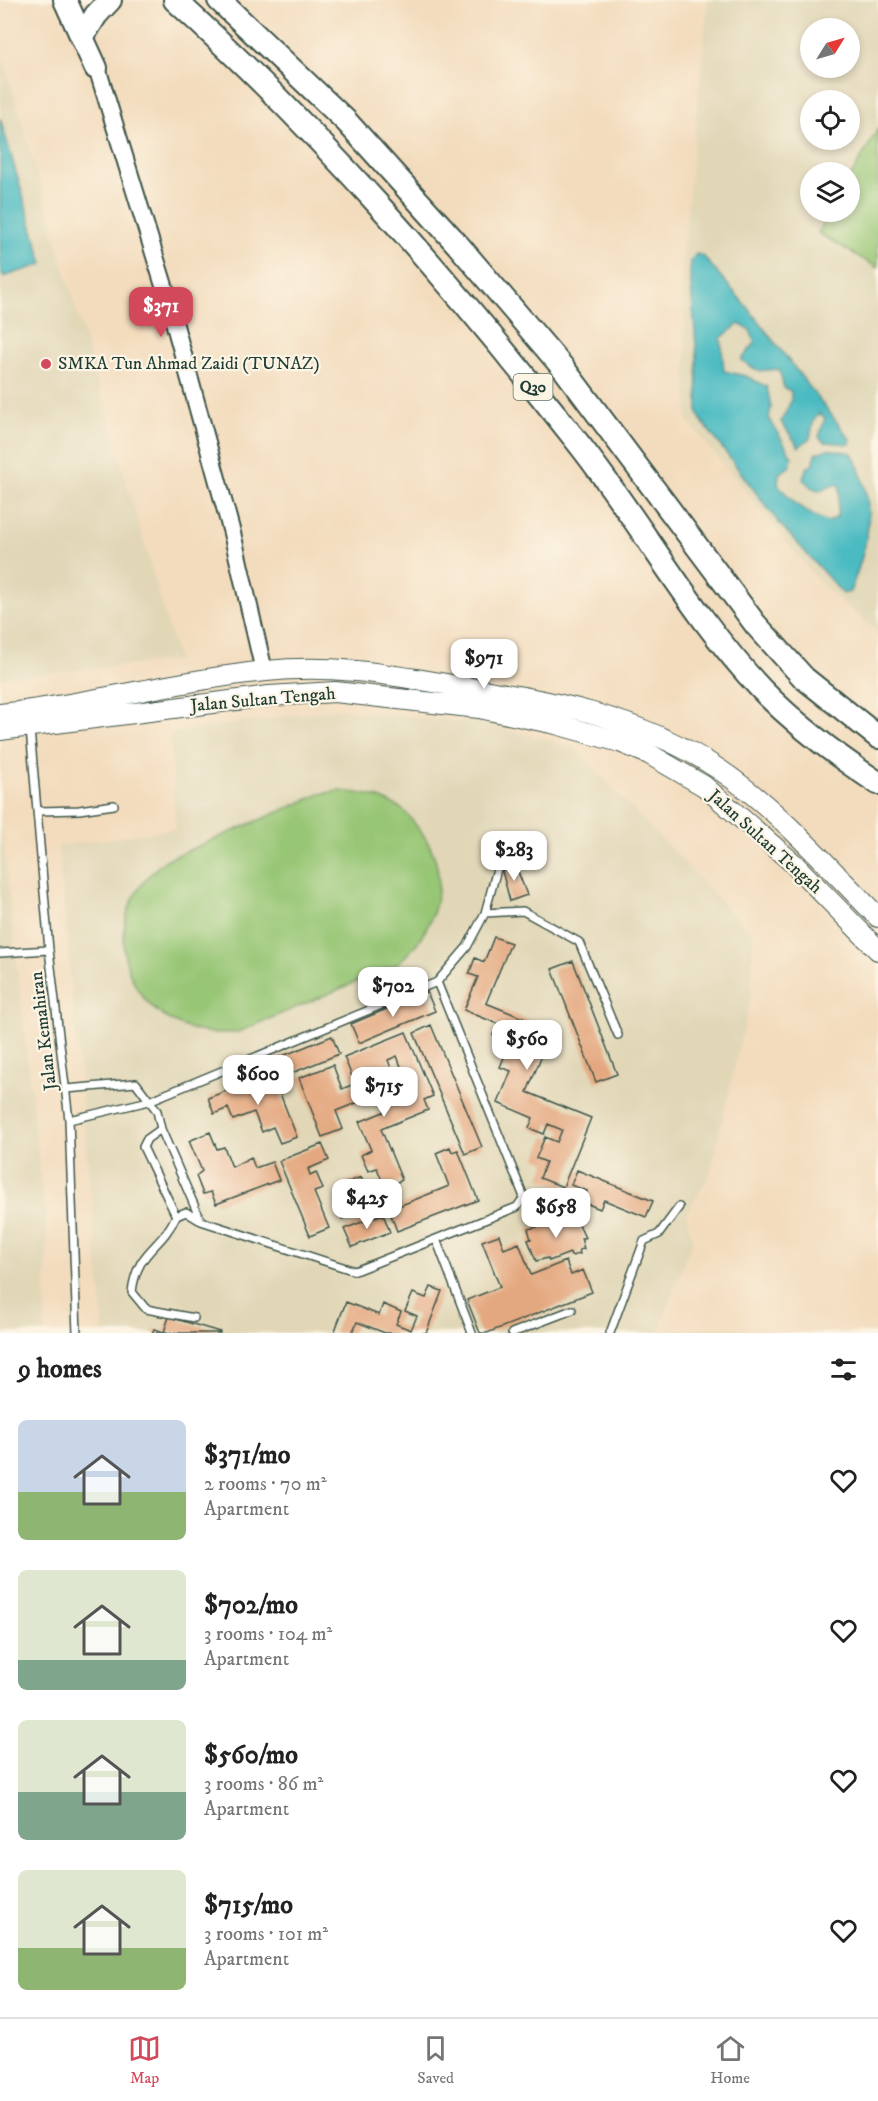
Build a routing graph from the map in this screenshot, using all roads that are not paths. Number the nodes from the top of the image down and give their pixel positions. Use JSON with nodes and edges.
{"nodes":[{"id":1,"x":65,"y":0,"type":"edge"},
{"id":2,"x":76,"y":0,"type":"edge"},
{"id":3,"x":110,"y":0,"type":"edge"},
{"id":4,"x":175,"y":0,"type":"edge"},
{"id":5,"x":219,"y":0,"type":"edge"},
{"id":6,"x":86,"y":31,"type":"junction"},
{"id":7,"x":96,"y":68,"type":"junction"},
{"id":8,"x":264,"y":671,"type":"junction"},
{"id":9,"x":0,"y":714,"type":"edge"},
{"id":10,"x":30,"y":727,"type":"junction"},
{"id":11,"x":0,"y":730,"type":"edge"},
{"id":12,"x":878,"y":737,"type":"edge"},
{"id":13,"x":878,"y":783,"type":"edge"},
{"id":14,"x":114,"y":805,"type":"dead end"},
{"id":15,"x":39,"y":811,"type":"junction"},
{"id":16,"x":500,"y":858,"type":"dead end"},
{"id":17,"x":485,"y":913,"type":"junction"},
{"id":18,"x":878,"y":917,"type":"edge"},
{"id":19,"x":878,"y":950,"type":"edge"},
{"id":20,"x":49,"y":951,"type":"junction"},
{"id":21,"x":0,"y":953,"type":"edge"},
{"id":22,"x":437,"y":982,"type":"junction"},
{"id":23,"x":618,"y":1035,"type":"dead end"},
{"id":24,"x":66,"y":1089,"type":"junction"},
{"id":25,"x":149,"y":1101,"type":"junction"},
{"id":26,"x":69,"y":1120,"type":"junction"},
{"id":27,"x":160,"y":1129,"type":"junction"},
{"id":28,"x":679,"y":1207,"type":"dead end"},
{"id":29,"x":176,"y":1216,"type":"junction"},
{"id":30,"x":201,"y":1221,"type":"junction"},
{"id":31,"x":436,"y":1239,"type":"junction"},
{"id":32,"x":572,"y":1310,"type":"dead end"},
{"id":33,"x":194,"y":1318,"type":"dead end"},
{"id":34,"x":77,"y":1333,"type":"edge"},
{"id":35,"x":472,"y":1333,"type":"edge"},
{"id":36,"x":512,"y":1333,"type":"edge"},
{"id":37,"x":610,"y":1333,"type":"edge"}],
"edges":[{"from":1,"to":7,"type":"main road"},
{"from":2,"to":6,"type":"street"},
{"from":3,"to":6,"type":"main road"},
{"from":4,"to":13,"type":"main road","number":"Q30"},
{"from":5,"to":12,"type":"main road","number":"Q30"},
{"from":6,"to":7,"type":"street"},
{"from":7,"to":8,"type":"street"},
{"from":8,"to":9,"type":"main road","name":"Jalan Sultan Tengah"},
{"from":8,"to":18,"type":"main road","name":"Jalan Sultan Tengah"},
{"from":10,"to":11,"type":"main road","name":"Jalan Sultan Tengah"},
{"from":10,"to":15,"type":"lane","name":"Jalan Kemahiran"},
{"from":10,"to":19,"type":"main road","name":"Jalan Sultan Tengah"},
{"from":14,"to":15,"type":"lane"},
{"from":15,"to":20,"type":"lane","name":"Jalan Kemahiran"},
{"from":16,"to":17,"type":"lane"},
{"from":17,"to":22,"type":"lane"},
{"from":17,"to":23,"type":"lane"},
{"from":20,"to":21,"type":"lane"},
{"from":20,"to":24,"type":"lane","name":"Jalan Kemahiran"},
{"from":22,"to":25,"type":"lane"},
{"from":22,"to":31,"type":"lane"},
{"from":24,"to":25,"type":"lane"},
{"from":24,"to":26,"type":"lane","name":"Jalan Kemahiran"},
{"from":25,"to":26,"type":"lane"},
{"from":25,"to":27,"type":"lane"},
{"from":26,"to":34,"type":"lane","name":"Jalan Kemahiran"},
{"from":27,"to":29,"type":"lane"},
{"from":27,"to":30,"type":"lane"},
{"from":28,"to":37,"type":"lane"},
{"from":29,"to":30,"type":"lane"},
{"from":29,"to":33,"type":"lane"},
{"from":30,"to":31,"type":"lane"},
{"from":31,"to":35,"type":"lane"},
{"from":32,"to":36,"type":"lane"}]}
